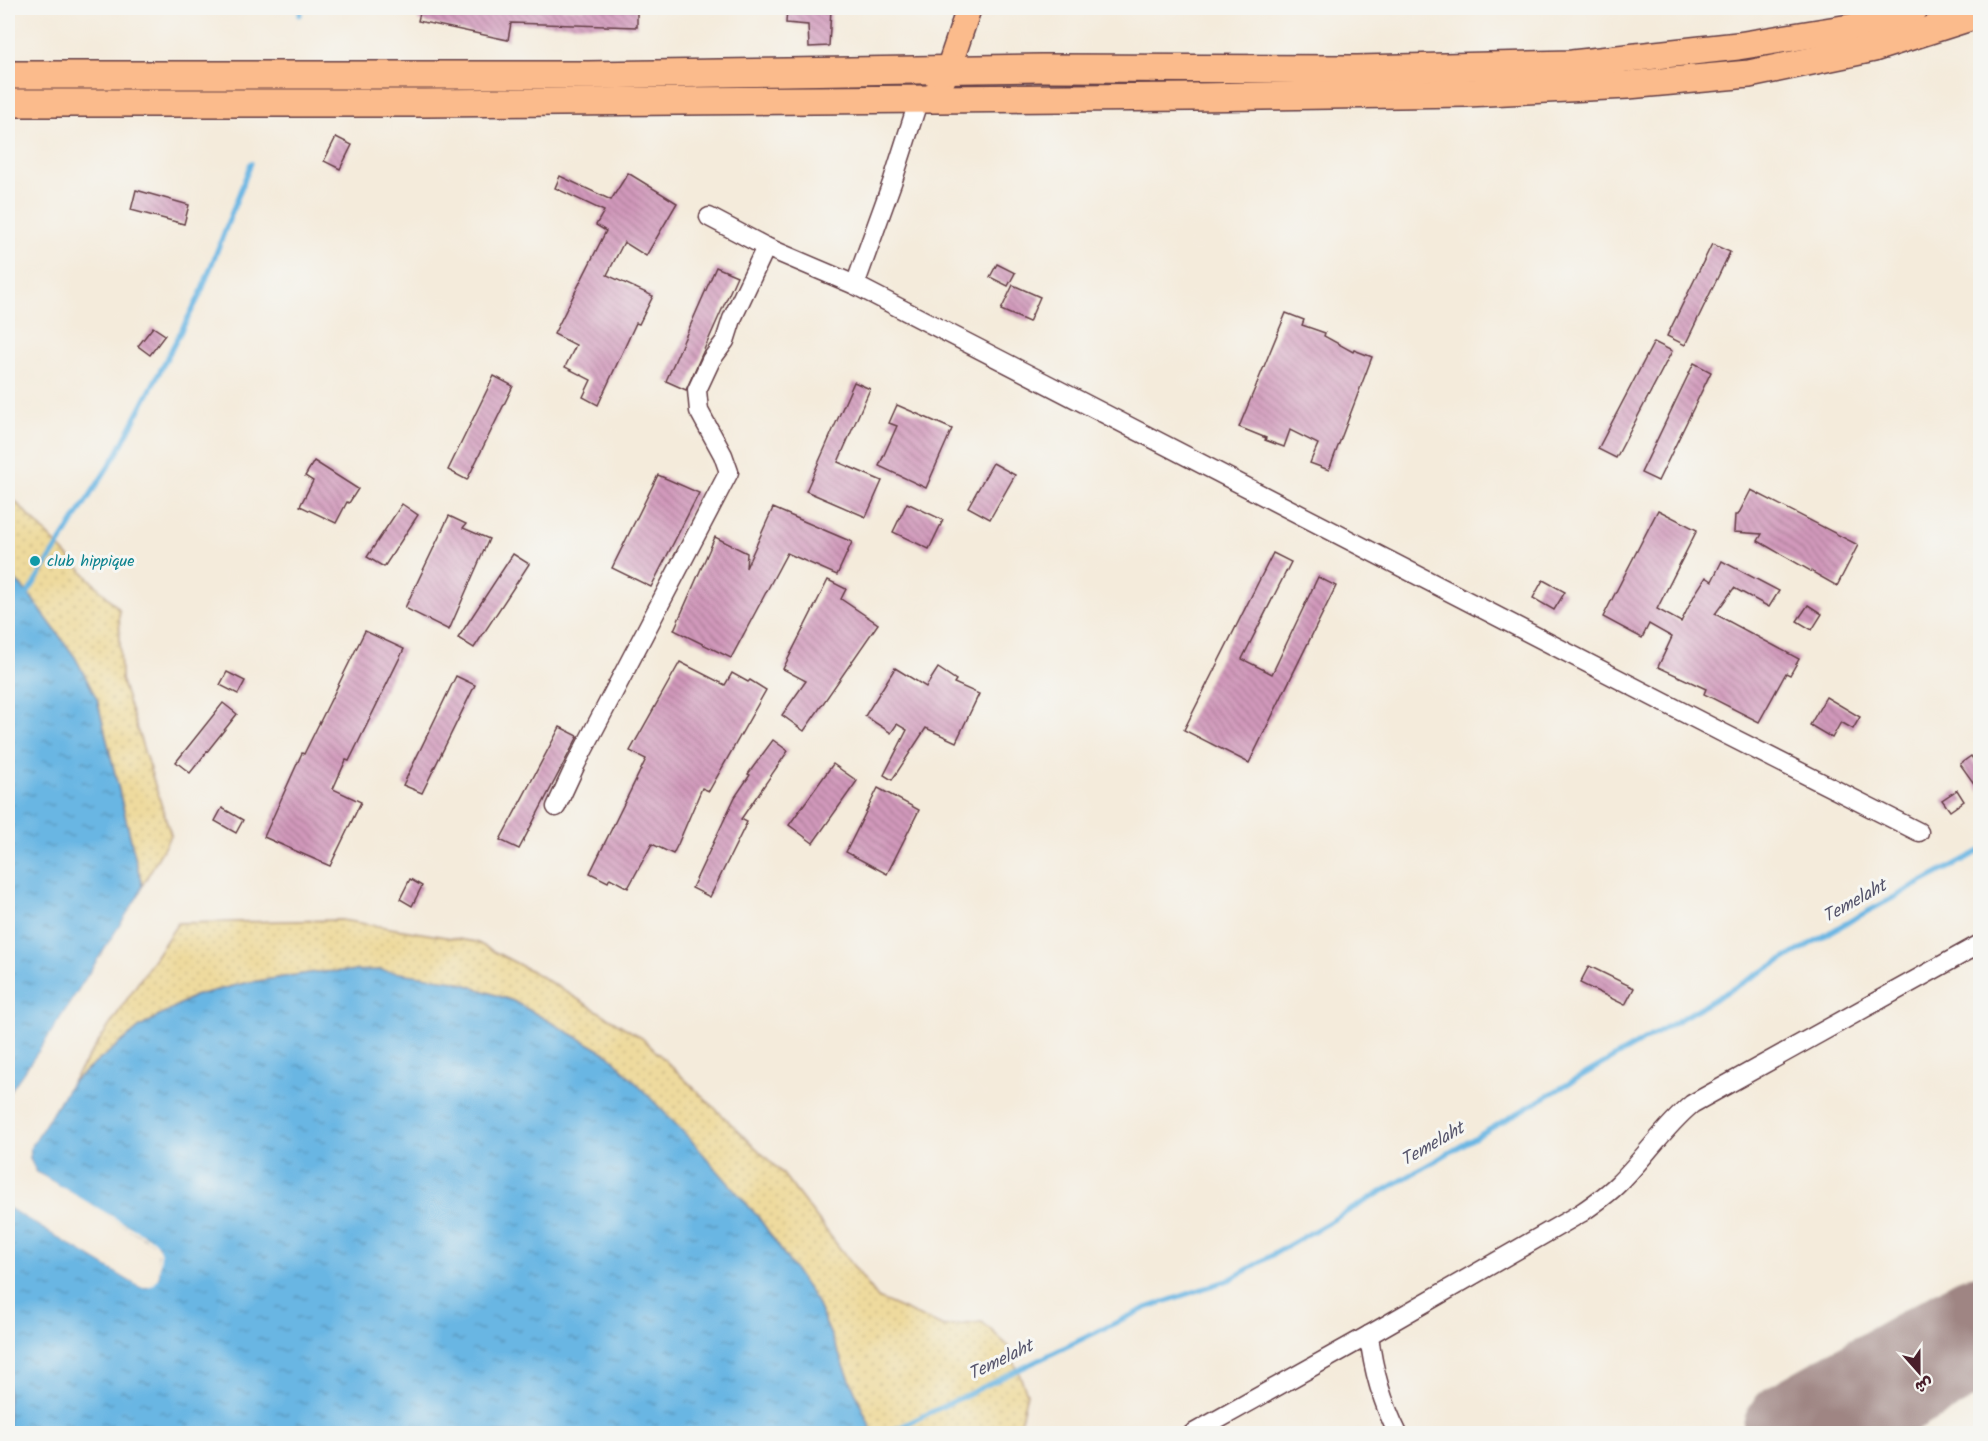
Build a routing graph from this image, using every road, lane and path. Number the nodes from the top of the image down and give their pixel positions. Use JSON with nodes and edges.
{"nodes":[{"id":1,"x":969,"y":8,"type":"edge"},
{"id":2,"x":1915,"y":8,"type":"edge"},
{"id":3,"x":1980,"y":14,"type":"edge"},
{"id":4,"x":948,"y":70,"type":"junction"},
{"id":5,"x":8,"y":75,"type":"edge"},
{"id":6,"x":926,"y":99,"type":"junction"},
{"id":7,"x":8,"y":103,"type":"edge"},
{"id":8,"x":709,"y":217,"type":"dead end"},
{"id":9,"x":766,"y":247,"type":"junction"},
{"id":10,"x":855,"y":285,"type":"junction"},
{"id":11,"x":556,"y":807,"type":"dead end"},
{"id":12,"x":1919,"y":832,"type":"dead end"},
{"id":13,"x":1980,"y":944,"type":"edge"},
{"id":14,"x":1369,"y":1335,"type":"junction"},
{"id":15,"x":1192,"y":1434,"type":"edge"},
{"id":16,"x":1398,"y":1434,"type":"edge"}],
"edges":[{"from":1,"to":4,"type":"main road"},
{"from":2,"to":4,"type":"highway"},
{"from":3,"to":6,"type":"highway"},
{"from":4,"to":5,"type":"highway"},
{"from":4,"to":6,"type":"main road"},
{"from":6,"to":7,"type":"highway"},
{"from":6,"to":10,"type":"street"},
{"from":8,"to":9,"type":"street"},
{"from":9,"to":10,"type":"street"},
{"from":9,"to":11,"type":"street"},
{"from":10,"to":12,"type":"street"},
{"from":13,"to":14,"type":"street"},
{"from":14,"to":15,"type":"street"},
{"from":14,"to":16,"type":"street"}]}
